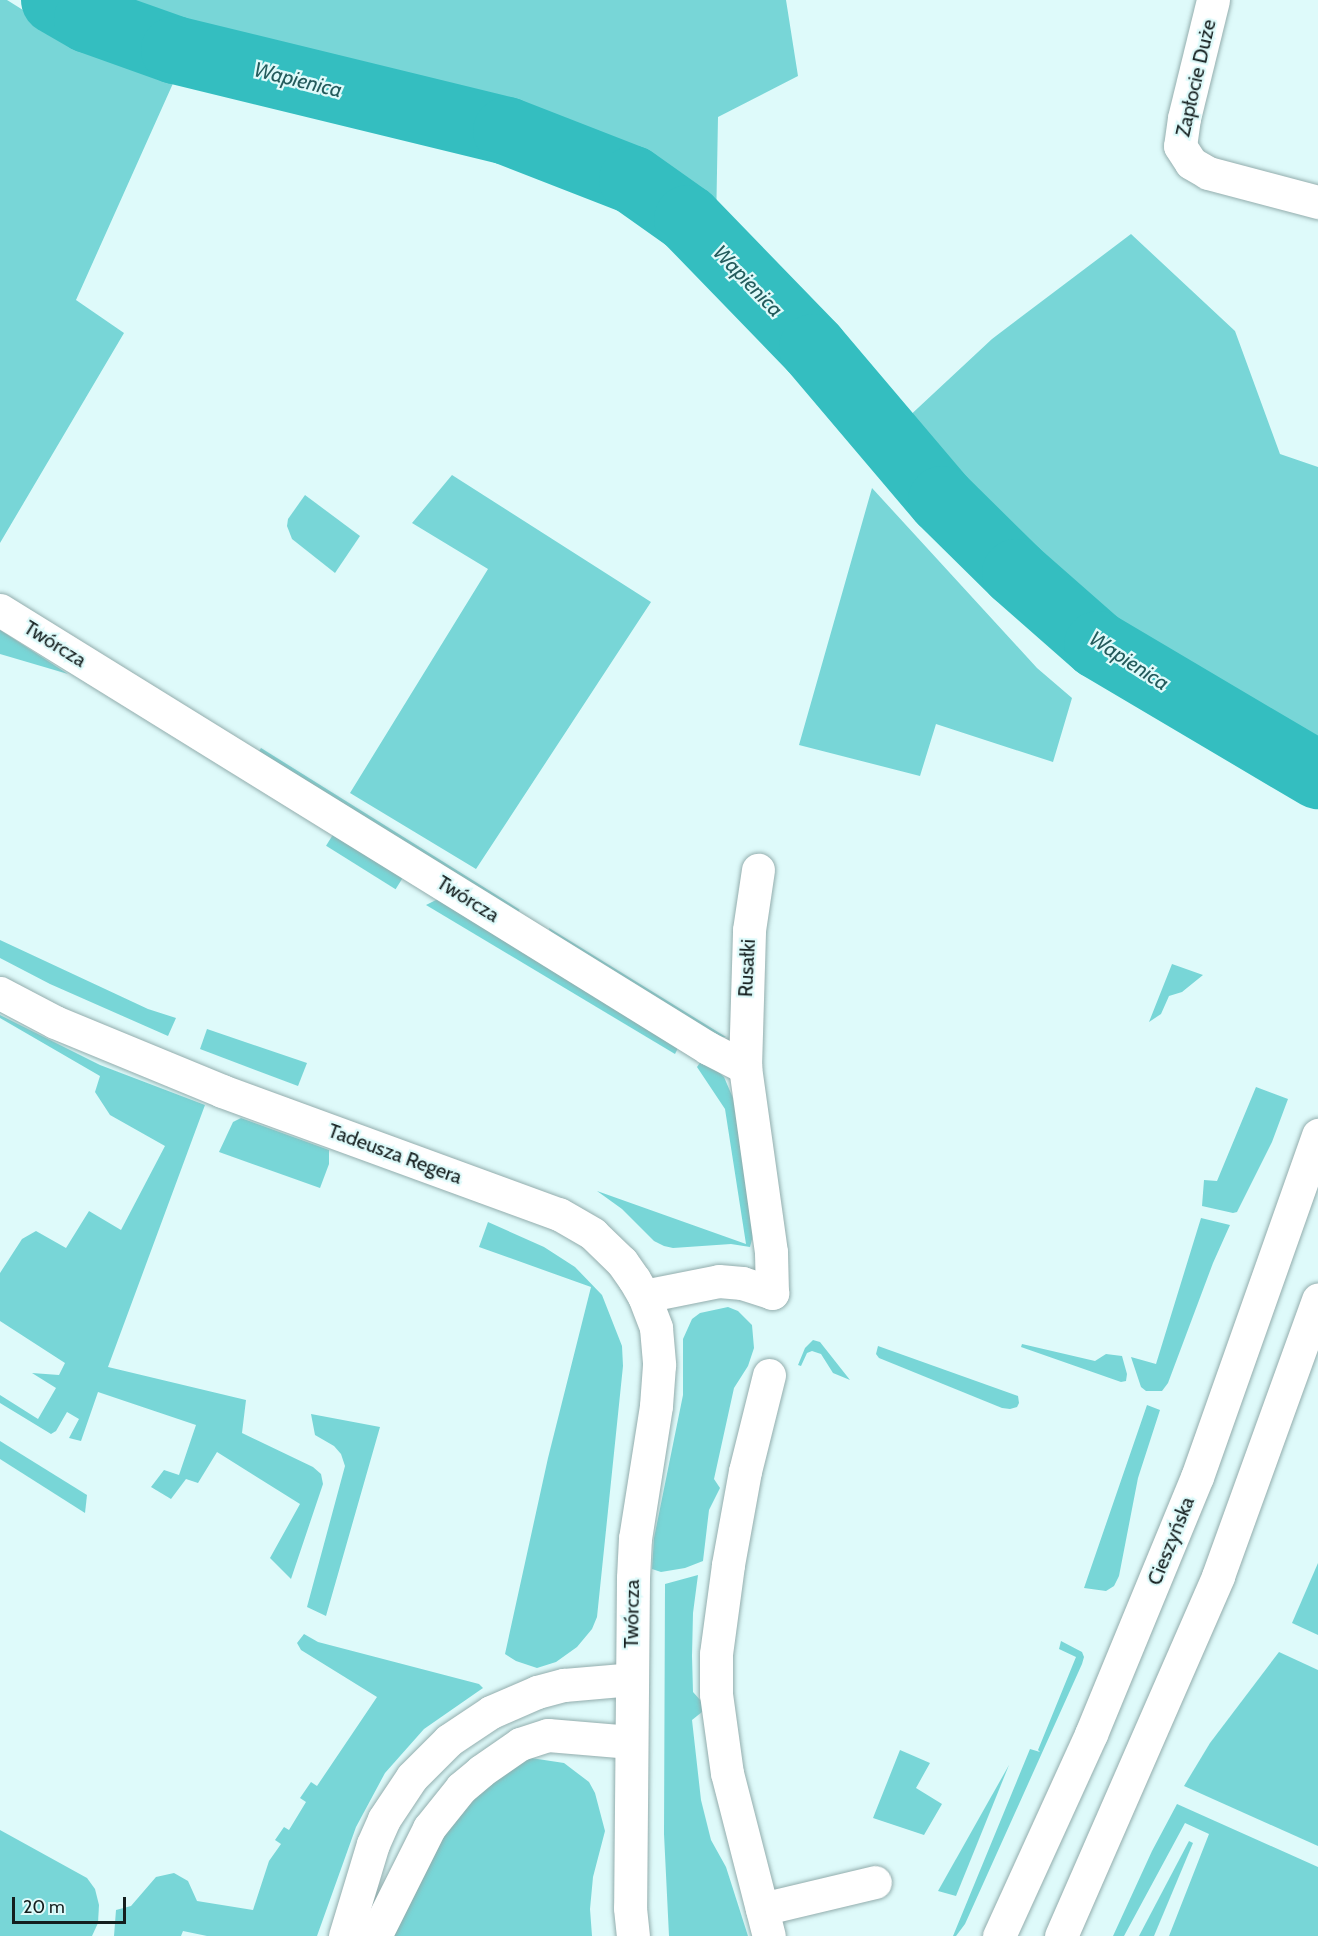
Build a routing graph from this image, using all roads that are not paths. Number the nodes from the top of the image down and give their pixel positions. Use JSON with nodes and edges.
{"nodes":[{"id":1,"x":1213,"y":0,"type":"edge"},
{"id":2,"x":1318,"y":202,"type":"edge"},
{"id":3,"x":0,"y":610,"type":"edge"},
{"id":4,"x":758,"y":870,"type":"dead end"},
{"id":5,"x":0,"y":993,"type":"edge"},
{"id":6,"x":745,"y":1067,"type":"junction"},
{"id":7,"x":1318,"y":1135,"type":"edge"},
{"id":8,"x":644,"y":1296,"type":"junction"},
{"id":9,"x":1318,"y":1299,"type":"edge"},
{"id":10,"x":769,"y":1375,"type":"dead end"},
{"id":11,"x":632,"y":1679,"type":"junction"},
{"id":12,"x":631,"y":1742,"type":"junction"},
{"id":13,"x":875,"y":1882,"type":"dead end"},
{"id":14,"x":765,"y":1923,"type":"edge"},
{"id":15,"x":345,"y":1936,"type":"edge"},
{"id":16,"x":375,"y":1936,"type":"edge"},
{"id":17,"x":633,"y":1936,"type":"edge"},
{"id":18,"x":999,"y":1936,"type":"edge"},
{"id":19,"x":1062,"y":1936,"type":"edge"}],
"edges":[{"from":1,"to":2,"type":"street","name":"Zapłocie Duże"},
{"from":3,"to":6,"type":"street","name":"Twórcza"},
{"from":4,"to":6,"type":"street","name":"Rusałki"},
{"from":5,"to":8,"type":"street","name":"Tadeusza Regera"},
{"from":6,"to":8,"type":"street"},
{"from":7,"to":18,"type":"street","name":"Cieszyńska"},
{"from":8,"to":11,"type":"street","name":"Twórcza"},
{"from":9,"to":19,"type":"street"},
{"from":10,"to":14,"type":"street"},
{"from":11,"to":12,"type":"street","name":"Twórcza"},
{"from":11,"to":15,"type":"street"},
{"from":12,"to":16,"type":"street"},
{"from":12,"to":17,"type":"street","name":"Twórcza"},
{"from":13,"to":14,"type":"street"}]}
